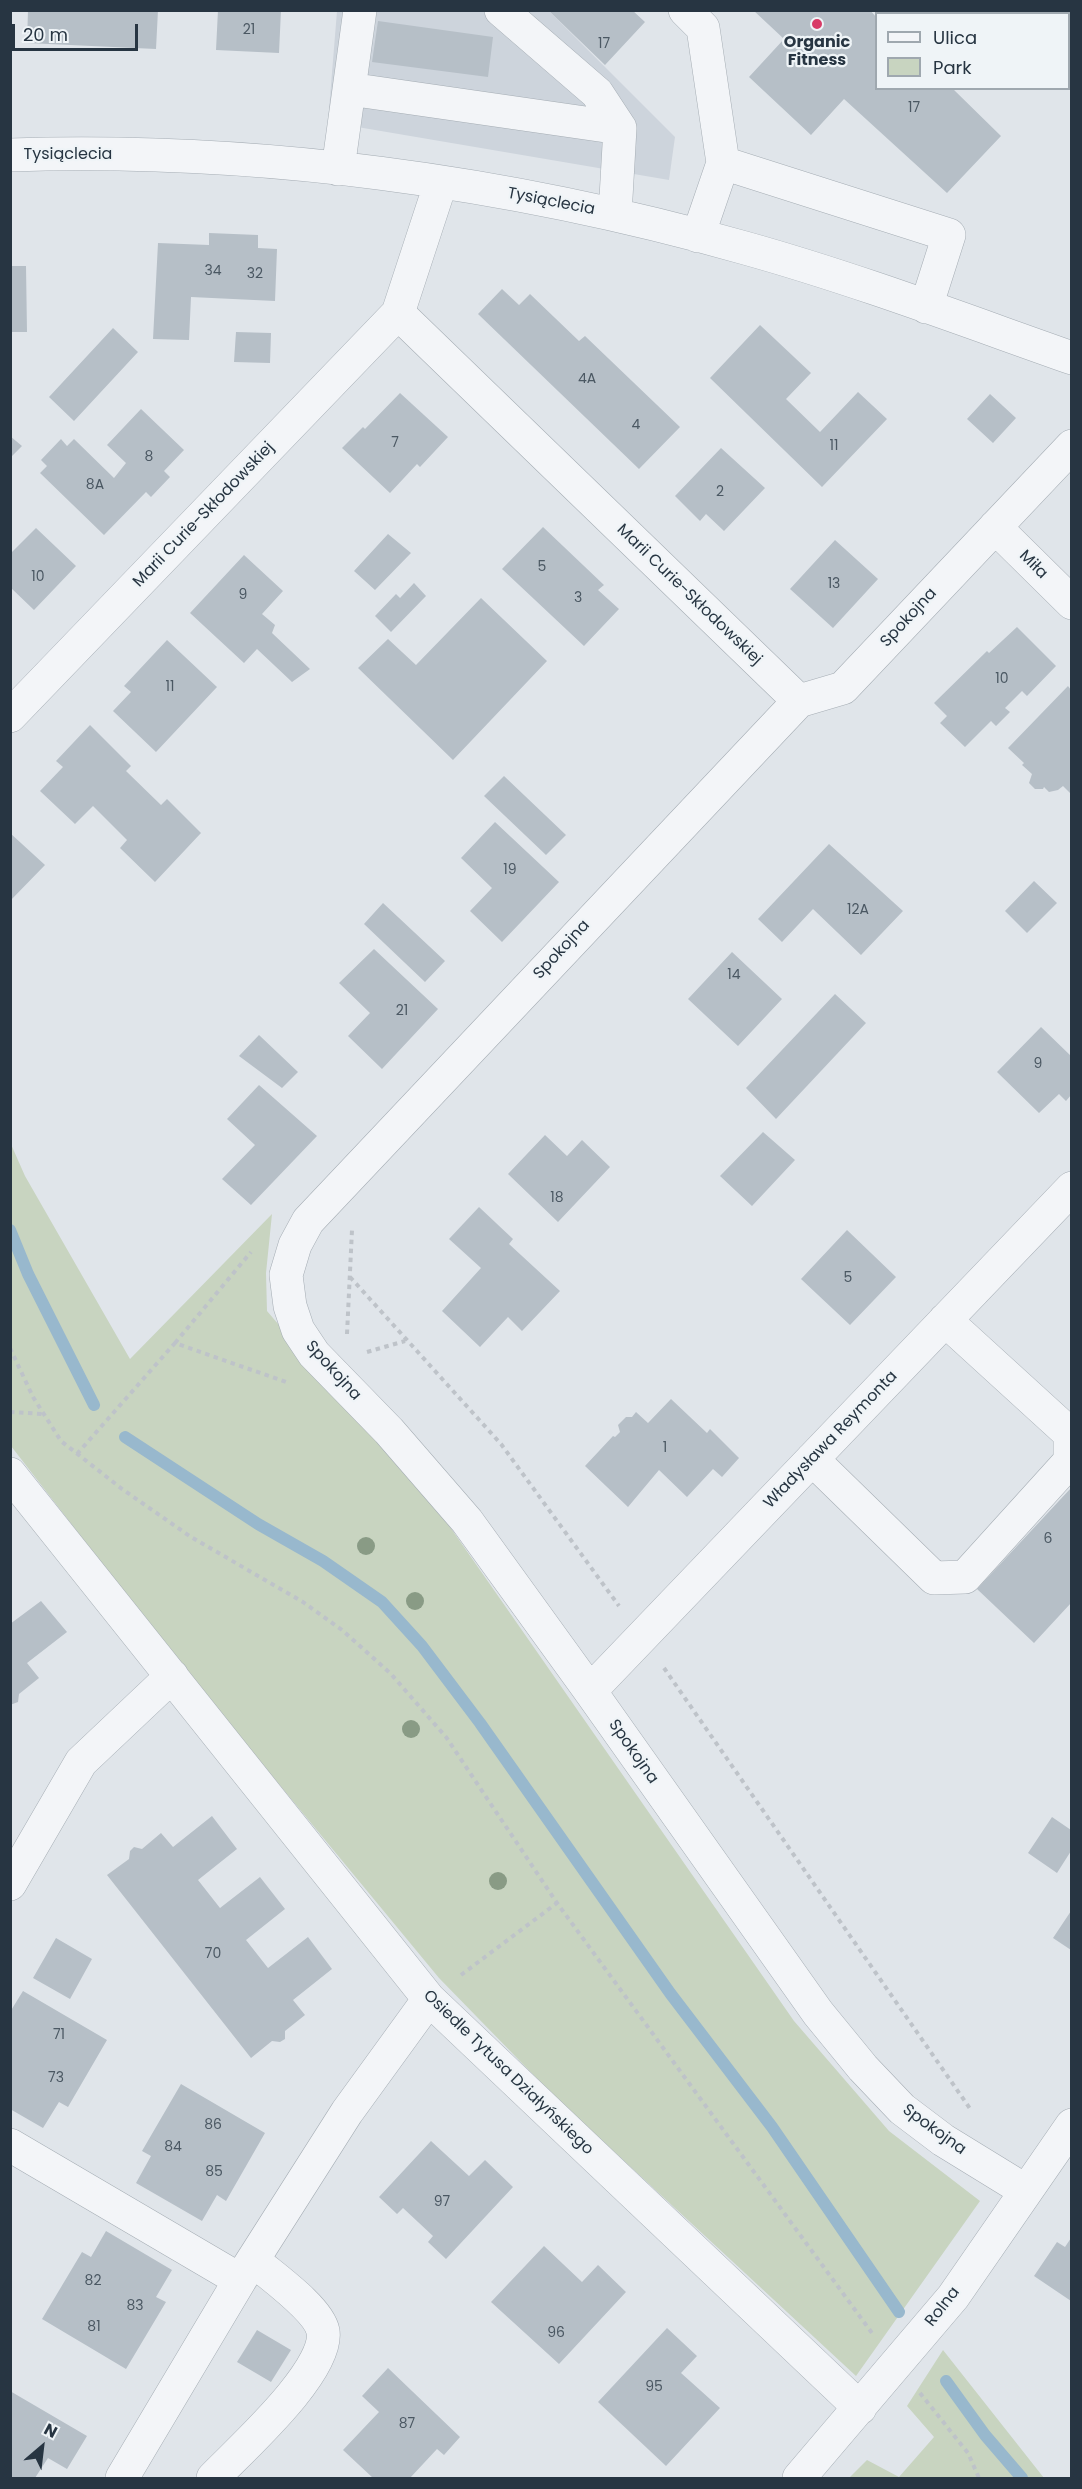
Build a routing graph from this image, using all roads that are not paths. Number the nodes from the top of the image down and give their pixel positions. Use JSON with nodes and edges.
{"nodes":[{"id":1,"x":360,"y":10,"type":"edge"},
{"id":2,"x":501,"y":10,"type":"edge"},
{"id":3,"x":685,"y":10,"type":"edge"},
{"id":4,"x":349,"y":89,"type":"junction"},
{"id":5,"x":620,"y":128,"type":"junction"},
{"id":6,"x":10,"y":155,"type":"edge"},
{"id":7,"x":723,"y":163,"type":"junction"},
{"id":8,"x":338,"y":169,"type":"junction"},
{"id":9,"x":441,"y":182,"type":"junction"},
{"id":10,"x":615,"y":215,"type":"junction"},
{"id":11,"x":699,"y":236,"type":"junction"},
{"id":12,"x":926,"y":307,"type":"junction"},
{"id":13,"x":398,"y":313,"type":"junction"},
{"id":14,"x":1071,"y":358,"type":"edge"},
{"id":15,"x":1071,"y":446,"type":"edge"},
{"id":16,"x":995,"y":527,"type":"junction"},
{"id":17,"x":1071,"y":603,"type":"edge"},
{"id":18,"x":799,"y":701,"type":"junction"},
{"id":19,"x":10,"y":716,"type":"edge"},
{"id":20,"x":1071,"y":1188,"type":"edge"},
{"id":21,"x":945,"y":1320,"type":"junction"},
{"id":22,"x":812,"y":1460,"type":"junction"},
{"id":23,"x":10,"y":1474,"type":"edge"},
{"id":24,"x":172,"y":1676,"type":"junction"},
{"id":25,"x":590,"y":1691,"type":"junction"},
{"id":26,"x":10,"y":1884,"type":"edge"},
{"id":27,"x":429,"y":1999,"type":"junction"},
{"id":28,"x":1071,"y":2125,"type":"edge"},
{"id":29,"x":10,"y":2145,"type":"edge"},
{"id":30,"x":1026,"y":2191,"type":"junction"},
{"id":31,"x":246,"y":2270,"type":"junction"},
{"id":32,"x":860,"y":2409,"type":"junction"},
{"id":33,"x":122,"y":2478,"type":"edge"},
{"id":34,"x":213,"y":2478,"type":"edge"},
{"id":35,"x":799,"y":2478,"type":"edge"}],
"edges":[{"from":1,"to":4,"type":"street"},
{"from":2,"to":5,"type":"street"},
{"from":3,"to":7,"type":"street"},
{"from":4,"to":5,"type":"street"},
{"from":4,"to":8,"type":"street"},
{"from":5,"to":10,"type":"street"},
{"from":6,"to":8,"type":"street","name":"Tysiąclecia"},
{"from":7,"to":11,"type":"street"},
{"from":7,"to":12,"type":"street"},
{"from":8,"to":9,"type":"street","name":"Tysiąclecia"},
{"from":9,"to":10,"type":"street","name":"Tysiąclecia"},
{"from":9,"to":13,"type":"street","name":"Marii Curie-Skłodowskiej"},
{"from":10,"to":11,"type":"street","name":"Tysiąclecia"},
{"from":11,"to":12,"type":"street","name":"Tysiąclecia"},
{"from":12,"to":14,"type":"street","name":"Tysiąclecia"},
{"from":13,"to":18,"type":"street","name":"Marii Curie-Skłodowskiej"},
{"from":13,"to":19,"type":"street","name":"Marii Curie-Skłodowskiej"},
{"from":15,"to":16,"type":"street","name":"Spokojna"},
{"from":16,"to":17,"type":"street","name":"Miła"},
{"from":16,"to":18,"type":"street","name":"Spokojna"},
{"from":18,"to":25,"type":"street","name":"Spokojna"},
{"from":20,"to":21,"type":"street","name":"Władysława Reymonta"},
{"from":21,"to":22,"type":"street","name":"Władysława Reymonta"},
{"from":21,"to":22,"type":"street"},
{"from":22,"to":25,"type":"street","name":"Władysława Reymonta"},
{"from":23,"to":24,"type":"street","name":"Osiedle Tytusa Działyńskiego"},
{"from":24,"to":26,"type":"street"},
{"from":24,"to":27,"type":"street","name":"Osiedle Tytusa Działyńskiego"},
{"from":25,"to":30,"type":"street","name":"Spokojna"},
{"from":27,"to":31,"type":"street"},
{"from":27,"to":32,"type":"street","name":"Osiedle Tytusa Działyńskiego"},
{"from":28,"to":30,"type":"street","name":"Rolna"},
{"from":29,"to":31,"type":"street"},
{"from":30,"to":32,"type":"street","name":"Rolna"},
{"from":31,"to":33,"type":"street"},
{"from":31,"to":34,"type":"street"},
{"from":32,"to":35,"type":"street","name":"Rolna"}]}
